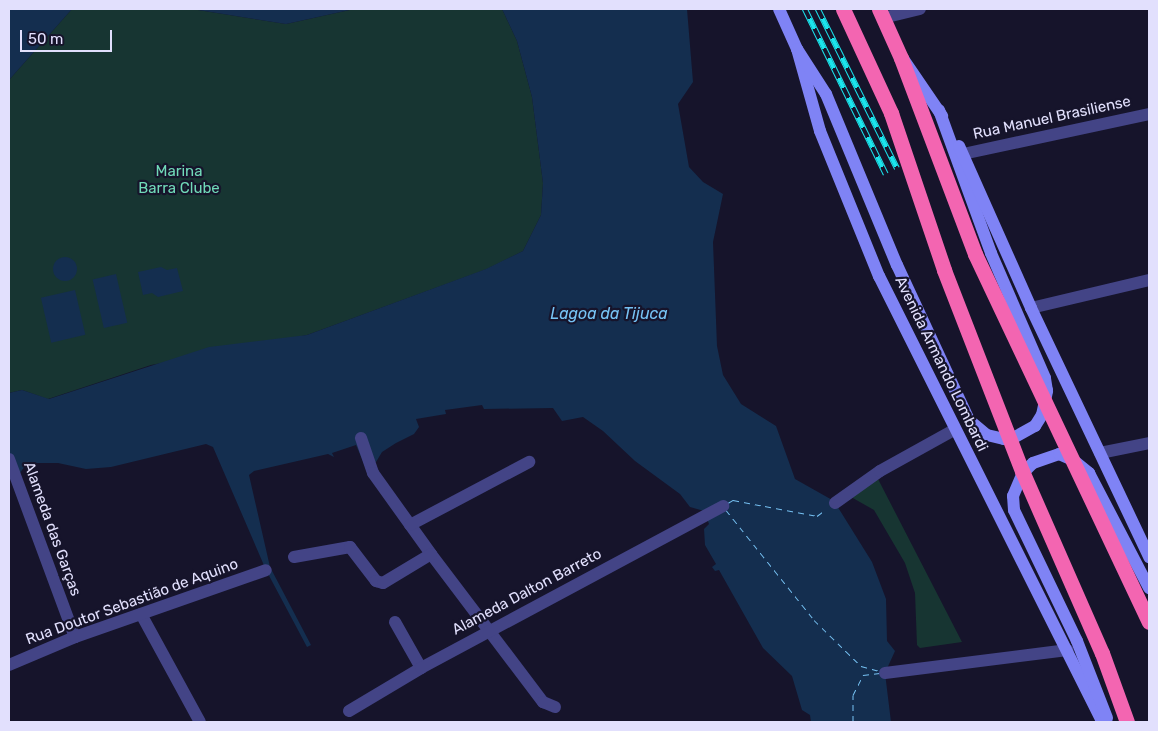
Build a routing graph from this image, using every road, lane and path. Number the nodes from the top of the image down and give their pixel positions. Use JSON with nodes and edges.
{"nodes":[{"id":1,"x":778,"y":9,"type":"edge"},
{"id":2,"x":843,"y":9,"type":"edge"},
{"id":3,"x":920,"y":9,"type":"edge"},
{"id":4,"x":881,"y":13,"type":"edge"},
{"id":5,"x":797,"y":49,"type":"junction"},
{"id":6,"x":901,"y":58,"type":"junction"},
{"id":7,"x":939,"y":110,"type":"junction"},
{"id":8,"x":1149,"y":114,"type":"edge"},
{"id":9,"x":963,"y":154,"type":"junction"},
{"id":10,"x":1149,"y":280,"type":"edge"},
{"id":11,"x":1031,"y":308,"type":"junction"},
{"id":12,"x":954,"y":430,"type":"junction"},
{"id":13,"x":361,"y":438,"type":"dead end"},
{"id":14,"x":1149,"y":443,"type":"edge"},
{"id":15,"x":1100,"y":453,"type":"junction"},
{"id":16,"x":10,"y":459,"type":"edge"},
{"id":17,"x":529,"y":462,"type":"dead end"},
{"id":18,"x":835,"y":503,"type":"dead end"},
{"id":19,"x":723,"y":506,"type":"dead end"},
{"id":20,"x":410,"y":525,"type":"junction"},
{"id":21,"x":431,"y":554,"type":"junction"},
{"id":22,"x":294,"y":557,"type":"dead end"},
{"id":23,"x":1149,"y":557,"type":"edge"},
{"id":24,"x":266,"y":570,"type":"dead end"},
{"id":25,"x":1149,"y":588,"type":"edge"},
{"id":26,"x":141,"y":614,"type":"junction"},
{"id":27,"x":1149,"y":621,"type":"edge"},
{"id":28,"x":395,"y":622,"type":"dead end"},
{"id":29,"x":491,"y":631,"type":"junction"},
{"id":30,"x":75,"y":637,"type":"junction"},
{"id":31,"x":1068,"y":650,"type":"junction"},
{"id":32,"x":9,"y":665,"type":"edge"},
{"id":33,"x":421,"y":668,"type":"junction"},
{"id":34,"x":886,"y":673,"type":"dead end"},
{"id":35,"x":555,"y":706,"type":"dead end"},
{"id":36,"x":350,"y":714,"type":"edge"},
{"id":37,"x":200,"y":722,"type":"edge"},
{"id":38,"x":1102,"y":722,"type":"edge"},
{"id":39,"x":1108,"y":722,"type":"edge"},
{"id":40,"x":1127,"y":722,"type":"edge"}],
"edges":[{"from":1,"to":5,"type":"main road","name":"Avenida Armando Lombardi"},
{"from":2,"to":40,"type":"highway","name":"Avenida Armando Lombardi"},
{"from":3,"to":4,"type":"street"},
{"from":4,"to":6,"type":"highway"},
{"from":5,"to":7,"type":"main road"},
{"from":5,"to":12,"type":"main road","name":"Avenida Armando Lombardi"},
{"from":6,"to":7,"type":"main road"},
{"from":6,"to":27,"type":"highway"},
{"from":7,"to":9,"type":"main road"},
{"from":8,"to":9,"type":"street","name":"Rua Manuel Brasiliense"},
{"from":9,"to":11,"type":"main road"},
{"from":10,"to":11,"type":"street"},
{"from":11,"to":15,"type":"main road"},
{"from":12,"to":18,"type":"street"},
{"from":12,"to":31,"type":"main road","name":"Avenida Armando Lombardi"},
{"from":13,"to":20,"type":"street"},
{"from":14,"to":15,"type":"street"},
{"from":15,"to":23,"type":"main road"},
{"from":16,"to":30,"type":"street","name":"Alameda das Garças"},
{"from":17,"to":20,"type":"street"},
{"from":19,"to":29,"type":"street","name":"Alameda Dalton Barreto"},
{"from":20,"to":21,"type":"street"},
{"from":21,"to":22,"type":"street"},
{"from":21,"to":29,"type":"street"},
{"from":24,"to":26,"type":"street","name":"Rua Doutor Sebastião de Aquino"},
{"from":25,"to":39,"type":"main road"},
{"from":26,"to":30,"type":"street","name":"Rua Doutor Sebastião de Aquino"},
{"from":26,"to":37,"type":"street"},
{"from":28,"to":33,"type":"street"},
{"from":29,"to":33,"type":"street","name":"Alameda Dalton Barreto"},
{"from":29,"to":35,"type":"street"},
{"from":30,"to":32,"type":"street","name":"Rua Doutor Sebastião de Aquino"},
{"from":31,"to":34,"type":"street"},
{"from":31,"to":38,"type":"main road","name":"Avenida Armando Lombardi"},
{"from":33,"to":36,"type":"street","name":"Alameda Dalton Barreto"}]}
